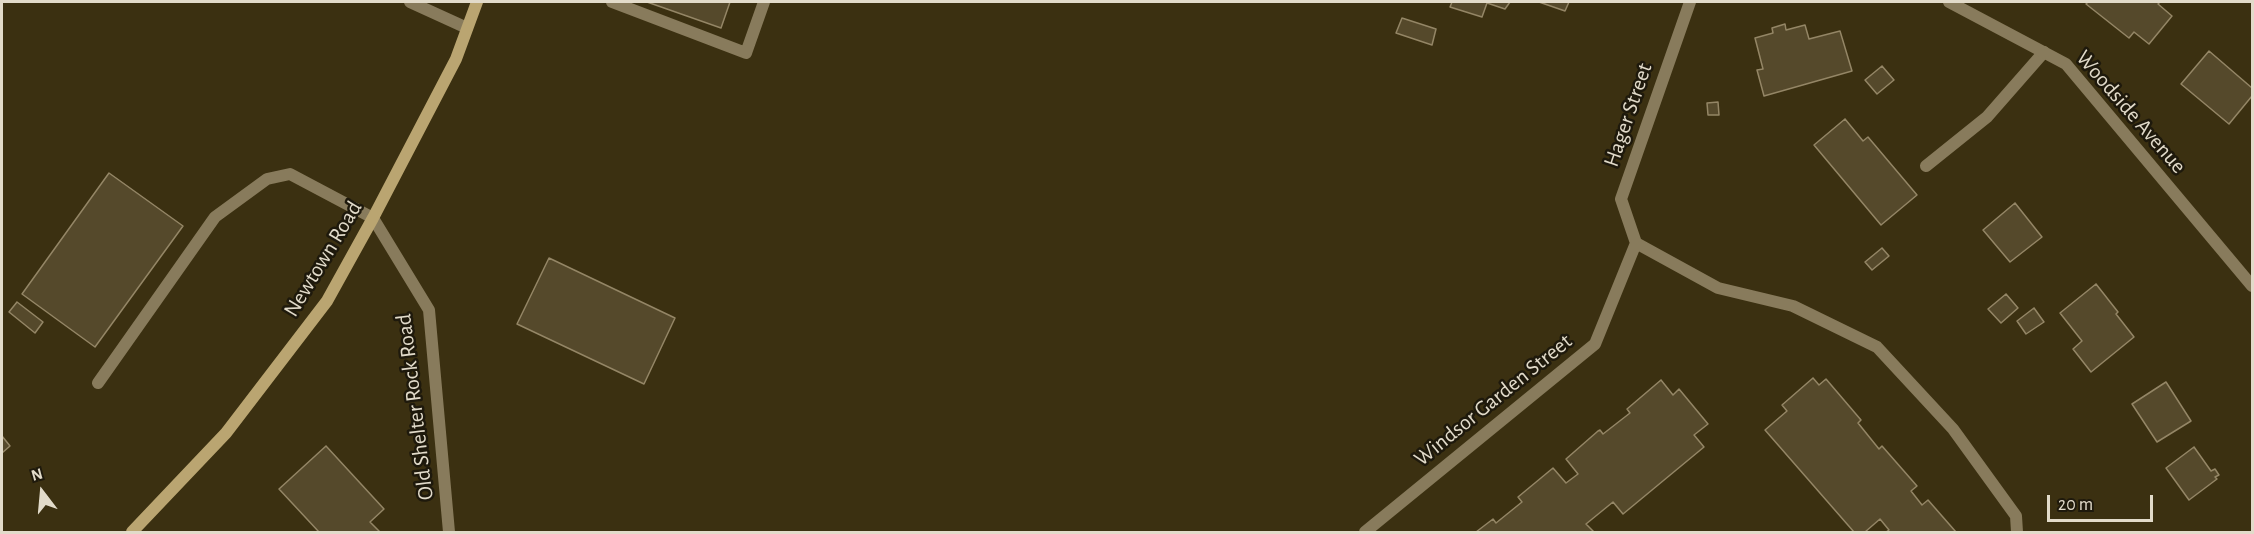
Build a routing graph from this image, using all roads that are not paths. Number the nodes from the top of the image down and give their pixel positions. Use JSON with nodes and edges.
{"nodes":[{"id":1,"x":410,"y":2,"type":"edge"},
{"id":2,"x":477,"y":2,"type":"edge"},
{"id":3,"x":612,"y":2,"type":"edge"},
{"id":4,"x":764,"y":2,"type":"edge"},
{"id":5,"x":1690,"y":2,"type":"edge"},
{"id":6,"x":1948,"y":2,"type":"edge"},
{"id":7,"x":467,"y":28,"type":"junction"},
{"id":8,"x":2044,"y":52,"type":"junction"},
{"id":9,"x":1926,"y":166,"type":"dead end"},
{"id":10,"x":373,"y":218,"type":"junction"},
{"id":11,"x":1636,"y":243,"type":"junction"},
{"id":12,"x":2253,"y":286,"type":"edge"},
{"id":13,"x":98,"y":383,"type":"dead end"},
{"id":14,"x":132,"y":532,"type":"edge"},
{"id":15,"x":449,"y":532,"type":"edge"},
{"id":16,"x":1365,"y":532,"type":"edge"},
{"id":17,"x":2017,"y":532,"type":"edge"}],
"edges":[{"from":1,"to":7,"type":"street"},
{"from":2,"to":7,"type":"main road","name":"Newtown Road"},
{"from":3,"to":4,"type":"street"},
{"from":5,"to":11,"type":"street","name":"Hager Street"},
{"from":6,"to":8,"type":"street","name":"Woodside Avenue"},
{"from":7,"to":10,"type":"main road","name":"Newtown Road"},
{"from":8,"to":9,"type":"street"},
{"from":8,"to":12,"type":"street","name":"Woodside Avenue"},
{"from":10,"to":13,"type":"street"},
{"from":10,"to":14,"type":"main road","name":"Newtown Road"},
{"from":10,"to":15,"type":"street","name":"Old Shelter Rock Road"},
{"from":11,"to":16,"type":"street","name":"Windsor Garden Street"},
{"from":11,"to":17,"type":"street"}]}
